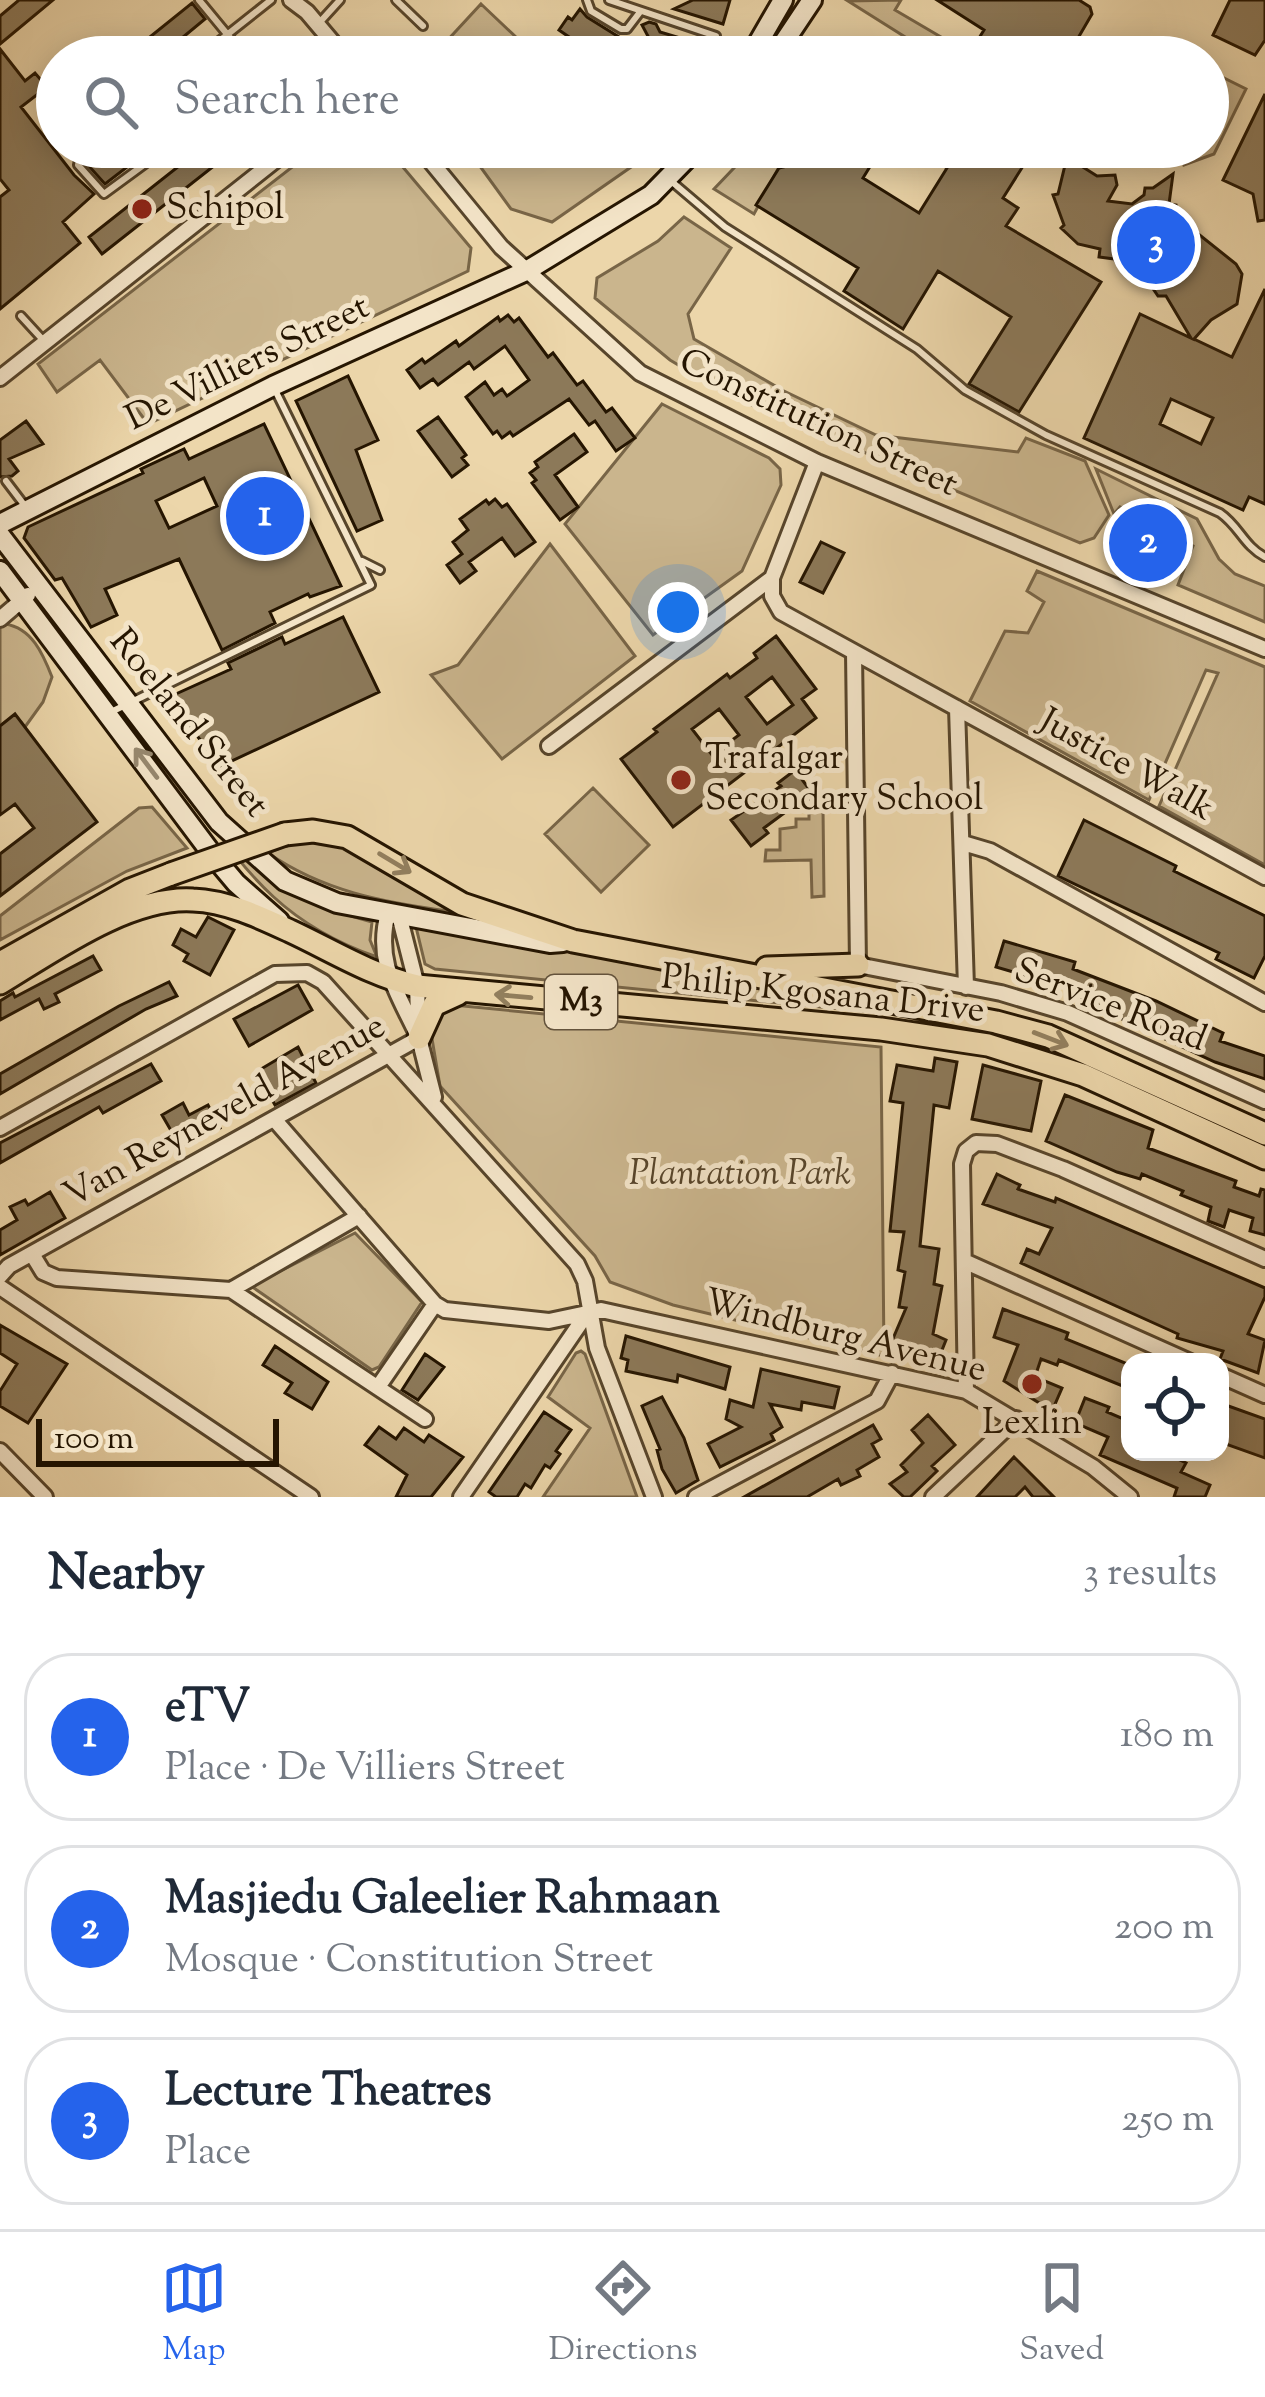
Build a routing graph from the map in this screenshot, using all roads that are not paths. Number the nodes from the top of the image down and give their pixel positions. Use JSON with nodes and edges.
{"nodes":[{"id":1,"x":199,"y":0,"type":"edge"},
{"id":2,"x":271,"y":0,"type":"edge"},
{"id":3,"x":291,"y":0,"type":"edge"},
{"id":4,"x":340,"y":0,"type":"edge"},
{"id":5,"x":396,"y":0,"type":"edge"},
{"id":6,"x":587,"y":0,"type":"edge"},
{"id":7,"x":609,"y":0,"type":"edge"},
{"id":8,"x":783,"y":0,"type":"edge"},
{"id":9,"x":812,"y":0,"type":"edge"},
{"id":10,"x":640,"y":11,"type":"junction"},
{"id":11,"x":309,"y":12,"type":"edge"},
{"id":12,"x":422,"y":26,"type":"dead end"},
{"id":13,"x":226,"y":35,"type":"joint"},
{"id":14,"x":328,"y":36,"type":"edge"},
{"id":15,"x":716,"y":36,"type":"dead end"},
{"id":16,"x":762,"y":36,"type":"edge"},
{"id":17,"x":788,"y":36,"type":"edge"},
{"id":18,"x":81,"y":168,"type":"edge"},
{"id":19,"x":141,"y":168,"type":"edge"},
{"id":20,"x":265,"y":168,"type":"edge"},
{"id":21,"x":436,"y":168,"type":"edge"},
{"id":22,"x":678,"y":168,"type":"edge"},
{"id":23,"x":668,"y":178,"type":"junction"},
{"id":24,"x":528,"y":270,"type":"junction"},
{"id":25,"x":21,"y":316,"type":"dead end"},
{"id":26,"x":44,"y":343,"type":"junction"},
{"id":27,"x":0,"y":378,"type":"edge"},
{"id":28,"x":273,"y":386,"type":"junction"},
{"id":29,"x":818,"y":463,"type":"junction"},
{"id":30,"x":6,"y":481,"type":"dead end"},
{"id":31,"x":28,"y":508,"type":"junction"},
{"id":32,"x":0,"y":524,"type":"edge"},
{"id":33,"x":0,"y":536,"type":"edge"},
{"id":34,"x":1265,"y":557,"type":"edge"},
{"id":35,"x":359,"y":559,"type":"junction"},
{"id":36,"x":380,"y":570,"type":"dead end"},
{"id":37,"x":0,"y":571,"type":"edge"},
{"id":38,"x":772,"y":578,"type":"junction"},
{"id":39,"x":38,"y":587,"type":"junction"},
{"id":40,"x":22,"y":600,"type":"junction"},
{"id":41,"x":0,"y":619,"type":"edge"},
{"id":42,"x":1265,"y":649,"type":"edge"},
{"id":43,"x":854,"y":652,"type":"junction"},
{"id":44,"x":128,"y":704,"type":"junction"},
{"id":45,"x":957,"y":708,"type":"junction"},
{"id":46,"x":108,"y":713,"type":"junction"},
{"id":47,"x":549,"y":746,"type":"dead end"},
{"id":48,"x":963,"y":843,"type":"junction"},
{"id":49,"x":1265,"y":877,"type":"edge"},
{"id":50,"x":393,"y":914,"type":"junction"},
{"id":51,"x":292,"y":932,"type":"junction"},
{"id":52,"x":573,"y":941,"type":"junction"},
{"id":53,"x":0,"y":963,"type":"edge"},
{"id":54,"x":858,"y":965,"type":"junction"},
{"id":55,"x":707,"y":967,"type":"junction"},
{"id":56,"x":392,"y":980,"type":"junction"},
{"id":57,"x":0,"y":983,"type":"edge"},
{"id":58,"x":417,"y":986,"type":"junction"},
{"id":59,"x":966,"y":987,"type":"junction"},
{"id":60,"x":464,"y":992,"type":"junction"},
{"id":61,"x":1265,"y":1003,"type":"edge"},
{"id":62,"x":419,"y":1038,"type":"junction"},
{"id":63,"x":386,"y":1054,"type":"junction"},
{"id":64,"x":1265,"y":1101,"type":"edge"},
{"id":65,"x":441,"y":1110,"type":"junction"},
{"id":66,"x":274,"y":1119,"type":"junction"},
{"id":67,"x":0,"y":1129,"type":"edge"},
{"id":68,"x":1265,"y":1134,"type":"edge"},
{"id":69,"x":1265,"y":1158,"type":"edge"},
{"id":70,"x":358,"y":1216,"type":"junction"},
{"id":71,"x":32,"y":1254,"type":"junction"},
{"id":72,"x":1265,"y":1258,"type":"edge"},
{"id":73,"x":966,"y":1262,"type":"junction"},
{"id":74,"x":0,"y":1276,"type":"edge"},
{"id":75,"x":0,"y":1287,"type":"edge"},
{"id":76,"x":231,"y":1290,"type":"junction"},
{"id":77,"x":435,"y":1304,"type":"junction"},
{"id":78,"x":590,"y":1309,"type":"junction"},
{"id":79,"x":1170,"y":1353,"type":"edge"},
{"id":80,"x":892,"y":1373,"type":"junction"},
{"id":81,"x":1229,"y":1379,"type":"edge"},
{"id":82,"x":378,"y":1388,"type":"junction"},
{"id":83,"x":966,"y":1391,"type":"junction"},
{"id":84,"x":1265,"y":1395,"type":"edge"},
{"id":85,"x":424,"y":1418,"type":"dead end"},
{"id":86,"x":1016,"y":1418,"type":"junction"},
{"id":87,"x":0,"y":1451,"type":"edge"},
{"id":88,"x":1122,"y":1495,"type":"edge"},
{"id":89,"x":45,"y":1497,"type":"edge"},
{"id":90,"x":311,"y":1497,"type":"edge"},
{"id":91,"x":461,"y":1497,"type":"edge"},
{"id":92,"x":654,"y":1497,"type":"edge"},
{"id":93,"x":696,"y":1497,"type":"edge"},
{"id":94,"x":933,"y":1497,"type":"edge"}],
"edges":[{"from":1,"to":13,"type":"lane"},
{"from":2,"to":13,"type":"lane"},
{"from":3,"to":11,"type":"street"},
{"from":4,"to":11,"type":"lane"},
{"from":5,"to":12,"type":"lane"},
{"from":6,"to":10,"type":"lane"},
{"from":7,"to":10,"type":"lane"},
{"from":8,"to":16,"type":"main road"},
{"from":9,"to":17,"type":"main road"},
{"from":10,"to":15,"type":"lane"},
{"from":11,"to":14,"type":"street"},
{"from":18,"to":19,"type":"lane"},
{"from":20,"to":26,"type":"street"},
{"from":21,"to":24,"type":"street","name":"Constitution Street"},
{"from":22,"to":23,"type":"main road","name":"De Villiers Street"},
{"from":23,"to":24,"type":"main road","name":"De Villiers Street"},
{"from":23,"to":34,"type":"lane"},
{"from":24,"to":28,"type":"main road","name":"De Villiers Street"},
{"from":24,"to":29,"type":"street","name":"Constitution Street"},
{"from":25,"to":26,"type":"lane"},
{"from":26,"to":27,"type":"street"},
{"from":28,"to":31,"type":"main road","name":"De Villiers Street"},
{"from":28,"to":35,"type":"lane"},
{"from":29,"to":38,"type":"street"},
{"from":29,"to":42,"type":"street","name":"Constitution Street"},
{"from":30,"to":31,"type":"lane"},
{"from":31,"to":32,"type":"main road","name":"De Villiers Street"},
{"from":33,"to":39,"type":"main road","name":"Roeland Street"},
{"from":35,"to":36,"type":"lane"},
{"from":35,"to":44,"type":"lane"},
{"from":37,"to":40,"type":"main road","name":"Roeland Street"},
{"from":38,"to":43,"type":"street","name":"Justice Walk"},
{"from":38,"to":47,"type":"street"},
{"from":39,"to":40,"type":"street"},
{"from":39,"to":44,"type":"main road","name":"Roeland Street"},
{"from":40,"to":41,"type":"street"},
{"from":40,"to":46,"type":"main road","name":"Roeland Street"},
{"from":43,"to":45,"type":"street","name":"Justice Walk"},
{"from":43,"to":54,"type":"street"},
{"from":44,"to":46,"type":"lane"},
{"from":44,"to":50,"type":"main road","name":"Roeland Street"},
{"from":45,"to":48,"type":"street"},
{"from":45,"to":49,"type":"street","name":"Justice Walk"},
{"from":51,"to":46,"type":"main road","name":"Roeland Street","one_way":true},
{"from":48,"to":59,"type":"street"},
{"from":48,"to":61,"type":"street"},
{"from":50,"to":52,"type":"main road","name":"Roeland Street"},
{"from":50,"to":56,"type":"street"},
{"from":50,"to":58,"type":"street"},
{"from":51,"to":56,"type":"main road","name":"Philip Kgosana Drive","number":"M3"},
{"from":51,"to":57,"type":"main road","number":"M3"},
{"from":53,"to":52,"type":"main road","number":"M3","one_way":true,"bridge":true},
{"from":52,"to":55,"type":"main road","name":"Philip Kgosana Drive","number":"M3"},
{"from":54,"to":55,"type":"main road"},
{"from":54,"to":59,"type":"street","name":"Service Road"},
{"from":55,"to":68,"type":"main road","name":"Philip Kgosana Drive","number":"M3","one_way":true},
{"from":56,"to":58,"type":"main road","name":"Philip Kgosana Drive","number":"M3"},
{"from":56,"to":62,"type":"street"},
{"from":58,"to":60,"type":"main road","name":"Philip Kgosana Drive","number":"M3"},
{"from":58,"to":62,"type":"street"},
{"from":59,"to":64,"type":"street","name":"Service Road"},
{"from":60,"to":62,"type":"main road"},
{"from":69,"to":60,"type":"main road","name":"Philip Kgosana Drive","number":"M3","one_way":true},
{"from":62,"to":63,"type":"street","name":"Van Reyneveld Avenue"},
{"from":62,"to":65,"type":"street"},
{"from":63,"to":65,"type":"street"},
{"from":63,"to":66,"type":"street","name":"Van Reyneveld Avenue"},
{"from":63,"to":67,"type":"street"},
{"from":65,"to":78,"type":"street"},
{"from":66,"to":70,"type":"street"},
{"from":66,"to":71,"type":"street","name":"Van Reyneveld Avenue"},
{"from":70,"to":76,"type":"street"},
{"from":70,"to":77,"type":"street"},
{"from":71,"to":74,"type":"street","name":"Van Reyneveld Avenue"},
{"from":71,"to":76,"type":"street"},
{"from":72,"to":73,"type":"street"},
{"from":73,"to":79,"type":"street"},
{"from":73,"to":83,"type":"street"},
{"from":75,"to":90,"type":"street"},
{"from":76,"to":82,"type":"street"},
{"from":77,"to":78,"type":"street"},
{"from":77,"to":82,"type":"street"},
{"from":78,"to":80,"type":"street","name":"Windburg Avenue"},
{"from":78,"to":91,"type":"street"},
{"from":78,"to":92,"type":"street"},
{"from":80,"to":83,"type":"street","name":"Windburg Avenue"},
{"from":80,"to":93,"type":"street"},
{"from":81,"to":84,"type":"street"},
{"from":82,"to":85,"type":"street"},
{"from":83,"to":86,"type":"street","name":"Windburg Avenue"},
{"from":86,"to":88,"type":"street","name":"Windburg Avenue"},
{"from":86,"to":94,"type":"street"},
{"from":87,"to":89,"type":"street"}]}
